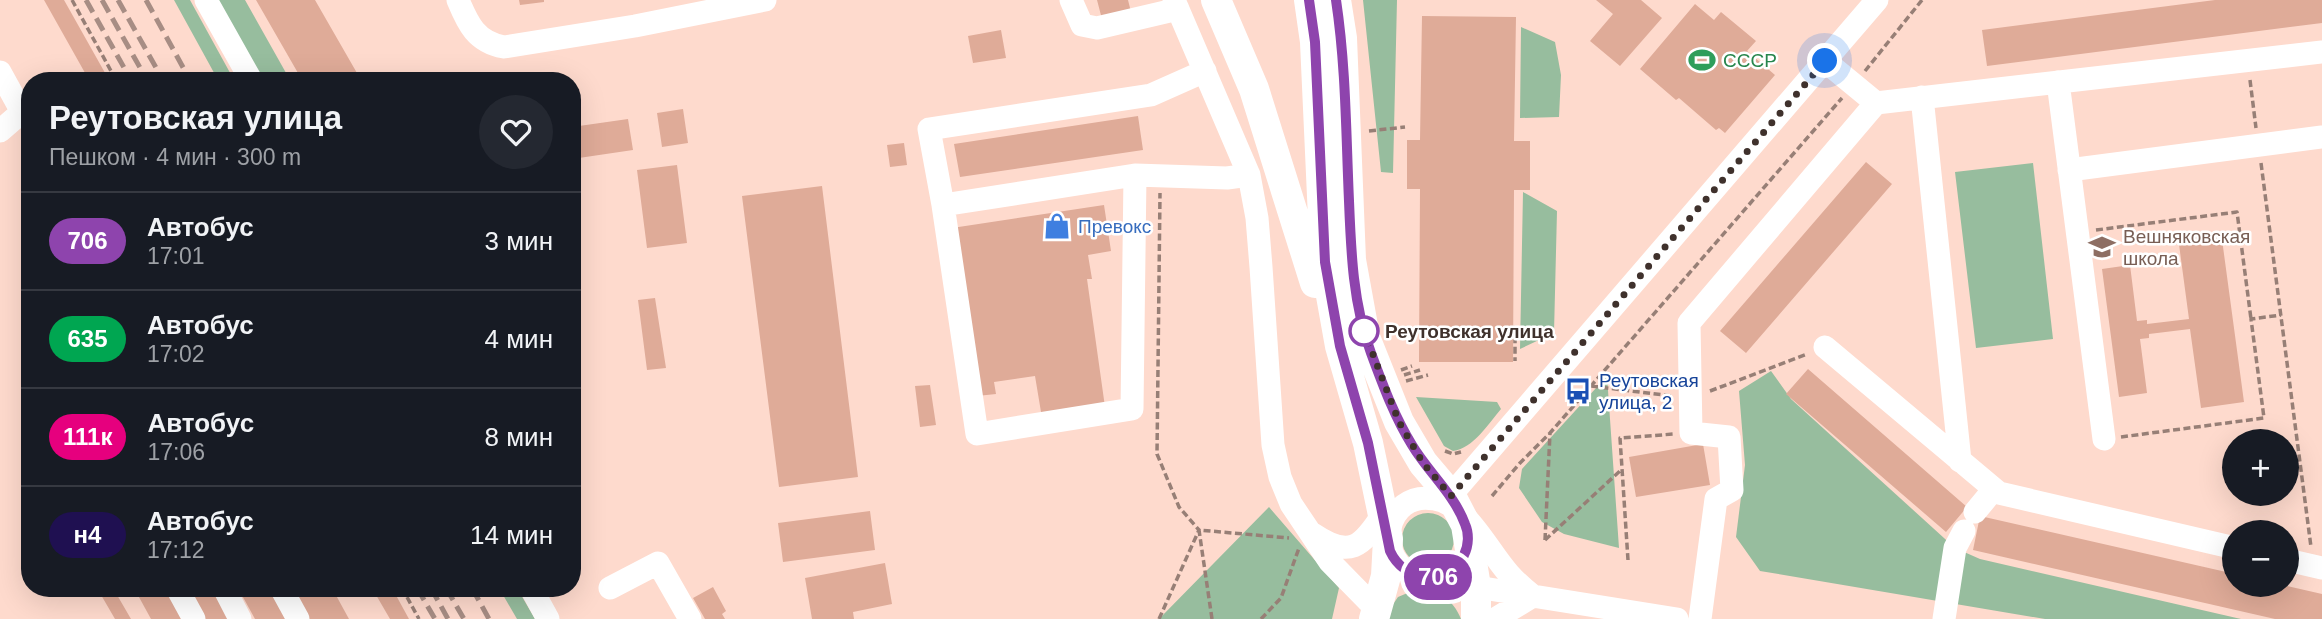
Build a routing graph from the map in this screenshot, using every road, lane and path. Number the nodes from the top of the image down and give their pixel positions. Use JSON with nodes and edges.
{"nodes":[{"id":1,"x":72,"y":0,"type":"edge"},
{"id":2,"x":205,"y":0,"type":"edge"},
{"id":3,"x":458,"y":0,"type":"edge"},
{"id":4,"x":765,"y":0,"type":"edge"},
{"id":5,"x":1071,"y":0,"type":"edge"},
{"id":6,"x":1216,"y":0,"type":"edge"},
{"id":7,"x":1309,"y":0,"type":"edge"},
{"id":8,"x":1336,"y":0,"type":"edge"},
{"id":9,"x":1877,"y":0,"type":"edge"},
{"id":10,"x":1922,"y":0,"type":"edge"},
{"id":11,"x":1176,"y":5,"type":"edge"},
{"id":12,"x":2322,"y":52,"type":"edge"},
{"id":13,"x":2248,"y":60,"type":"junction"},
{"id":14,"x":1825,"y":61,"type":"junction"},
{"id":15,"x":1205,"y":71,"type":"junction"},
{"id":16,"x":0,"y":72,"type":"edge"},
{"id":17,"x":112,"y":72,"type":"edge"},
{"id":18,"x":246,"y":72,"type":"edge"},
{"id":19,"x":2058,"y":82,"type":"junction"},
{"id":20,"x":1853,"y":84,"type":"junction"},
{"id":21,"x":1922,"y":97,"type":"junction"},
{"id":22,"x":1876,"y":103,"type":"junction"},
{"id":23,"x":21,"y":110,"type":"edge"},
{"id":24,"x":21,"y":113,"type":"edge"},
{"id":25,"x":1405,"y":127,"type":"dead end"},
{"id":26,"x":0,"y":131,"type":"edge"},
{"id":27,"x":1369,"y":132,"type":"dead end"},
{"id":28,"x":2322,"y":137,"type":"edge"},
{"id":29,"x":2259,"y":145,"type":"junction"},
{"id":30,"x":2069,"y":170,"type":"junction"},
{"id":31,"x":1135,"y":175,"type":"junction"},
{"id":32,"x":1249,"y":175,"type":"junction"},
{"id":33,"x":1160,"y":176,"type":"junction"},
{"id":34,"x":943,"y":205,"type":"junction"},
{"id":35,"x":2078,"y":233,"type":"junction"},
{"id":36,"x":2281,"y":316,"type":"junction"},
{"id":37,"x":2251,"y":319,"type":"junction"},
{"id":38,"x":1513,"y":327,"type":"dead end"},
{"id":39,"x":1340,"y":346,"type":"junction"},
{"id":40,"x":1825,"y":347,"type":"dead end"},
{"id":41,"x":1398,"y":360,"type":"dead end"},
{"id":42,"x":1515,"y":361,"type":"dead end"},
{"id":43,"x":1412,"y":366,"type":"dead end"},
{"id":44,"x":1401,"y":370,"type":"junction"},
{"id":45,"x":1420,"y":370,"type":"dead end"},
{"id":46,"x":1428,"y":375,"type":"dead end"},
{"id":47,"x":1404,"y":376,"type":"junction"},
{"id":48,"x":1406,"y":382,"type":"junction"},
{"id":49,"x":1409,"y":391,"type":"dead end"},
{"id":50,"x":1550,"y":433,"type":"junction"},
{"id":51,"x":1691,"y":433,"type":"junction"},
{"id":52,"x":2104,"y":439,"type":"joint"},
{"id":53,"x":1441,"y":447,"type":"dead end"},
{"id":54,"x":1465,"y":451,"type":"dead end"},
{"id":55,"x":1960,"y":461,"type":"junction"},
{"id":56,"x":1622,"y":469,"type":"junction"},
{"id":57,"x":1994,"y":489,"type":"junction"},
{"id":58,"x":1492,"y":496,"type":"dead end"},
{"id":59,"x":1456,"y":512,"type":"junction"},
{"id":60,"x":1385,"y":527,"type":"junction"},
{"id":61,"x":1199,"y":530,"type":"junction"},
{"id":62,"x":1311,"y":533,"type":"junction"},
{"id":63,"x":2222,"y":545,"type":"edge"},
{"id":64,"x":1628,"y":560,"type":"dead end"},
{"id":65,"x":2299,"y":563,"type":"edge"},
{"id":66,"x":2318,"y":567,"type":"edge"},
{"id":67,"x":1420,"y":578,"type":"junction"},
{"id":68,"x":1476,"y":587,"type":"junction"},
{"id":69,"x":610,"y":588,"type":"dead end"},
{"id":70,"x":1533,"y":596,"type":"junction"},
{"id":71,"x":182,"y":597,"type":"edge"},
{"id":72,"x":228,"y":597,"type":"edge"},
{"id":73,"x":286,"y":597,"type":"edge"},
{"id":74,"x":406,"y":597,"type":"edge"},
{"id":75,"x":536,"y":597,"type":"edge"},
{"id":76,"x":1375,"y":615,"type":"edge"},
{"id":77,"x":194,"y":619,"type":"edge"},
{"id":78,"x":240,"y":619,"type":"edge"},
{"id":79,"x":298,"y":619,"type":"edge"},
{"id":80,"x":419,"y":619,"type":"edge"},
{"id":81,"x":548,"y":619,"type":"edge"},
{"id":82,"x":690,"y":619,"type":"edge"},
{"id":83,"x":1159,"y":619,"type":"edge"},
{"id":84,"x":1212,"y":619,"type":"edge"},
{"id":85,"x":1261,"y":619,"type":"edge"},
{"id":86,"x":1476,"y":619,"type":"edge"},
{"id":87,"x":1495,"y":619,"type":"edge"},
{"id":88,"x":1677,"y":619,"type":"edge"},
{"id":89,"x":1700,"y":619,"type":"edge"},
{"id":90,"x":1944,"y":619,"type":"edge"}],
"edges":[{"from":1,"to":17,"type":"path"},
{"from":2,"to":18,"type":"street"},
{"from":3,"to":4,"type":"street"},
{"from":5,"to":11,"type":"street"},
{"from":6,"to":39,"type":"main road"},
{"from":7,"to":39,"type":"main road"},
{"from":8,"to":59,"type":"main road"},
{"from":9,"to":14,"type":"street"},
{"from":10,"to":20,"type":"path"},
{"from":11,"to":15,"type":"street"},
{"from":12,"to":13,"type":"street"},
{"from":13,"to":19,"type":"street"},
{"from":13,"to":29,"type":"path"},
{"from":14,"to":20,"type":"street"},
{"from":14,"to":59,"type":"street"},
{"from":15,"to":32,"type":"street"},
{"from":15,"to":34,"type":"street"},
{"from":16,"to":23,"type":"street"},
{"from":19,"to":21,"type":"street"},
{"from":19,"to":30,"type":"street"},
{"from":20,"to":22,"type":"street"},
{"from":20,"to":50,"type":"path"},
{"from":21,"to":22,"type":"street"},
{"from":21,"to":55,"type":"street"},
{"from":22,"to":51,"type":"street"},
{"from":24,"to":26,"type":"street"},
{"from":25,"to":27,"type":"path"},
{"from":28,"to":29,"type":"street"},
{"from":29,"to":30,"type":"street"},
{"from":29,"to":36,"type":"path"},
{"from":30,"to":35,"type":"street"},
{"from":31,"to":33,"type":"street"},
{"from":31,"to":34,"type":"street"},
{"from":31,"to":34,"type":"street"},
{"from":32,"to":33,"type":"street"},
{"from":32,"to":62,"type":"street"},
{"from":33,"to":61,"type":"path"},
{"from":35,"to":37,"type":"path"},
{"from":35,"to":52,"type":"street"},
{"from":36,"to":37,"type":"path"},
{"from":36,"to":66,"type":"path"},
{"from":37,"to":52,"type":"path"},
{"from":38,"to":42,"type":"path"},
{"from":39,"to":60,"type":"main road"},
{"from":40,"to":55,"type":"street"},
{"from":41,"to":44,"type":"path"},
{"from":43,"to":44,"type":"path"},
{"from":44,"to":47,"type":"path"},
{"from":45,"to":47,"type":"path"},
{"from":46,"to":48,"type":"path"},
{"from":47,"to":48,"type":"path"},
{"from":48,"to":49,"type":"path"},
{"from":50,"to":56,"type":"path"},
{"from":50,"to":58,"type":"path"},
{"from":51,"to":56,"type":"path"},
{"from":51,"to":89,"type":"street"},
{"from":53,"to":54,"type":"path"},
{"from":55,"to":57,"type":"street"},
{"from":56,"to":64,"type":"path"},
{"from":57,"to":63,"type":"street"},
{"from":57,"to":90,"type":"street"},
{"from":59,"to":60,"type":"street"},
{"from":59,"to":67,"type":"street"},
{"from":59,"to":68,"type":"main road"},
{"from":59,"to":70,"type":"street"},
{"from":60,"to":62,"type":"street"},
{"from":60,"to":67,"type":"street"},
{"from":60,"to":76,"type":"main road"},
{"from":61,"to":83,"type":"path"},
{"from":61,"to":84,"type":"path"},
{"from":61,"to":85,"type":"path"},
{"from":62,"to":76,"type":"street"},
{"from":65,"to":66,"type":"street"},
{"from":67,"to":68,"type":"street"},
{"from":68,"to":70,"type":"street"},
{"from":68,"to":86,"type":"main road"},
{"from":69,"to":82,"type":"street"},
{"from":70,"to":87,"type":"street"},
{"from":70,"to":88,"type":"street"},
{"from":71,"to":77,"type":"street"},
{"from":72,"to":78,"type":"street"},
{"from":73,"to":79,"type":"street"},
{"from":74,"to":80,"type":"path"},
{"from":75,"to":81,"type":"street"}]}
